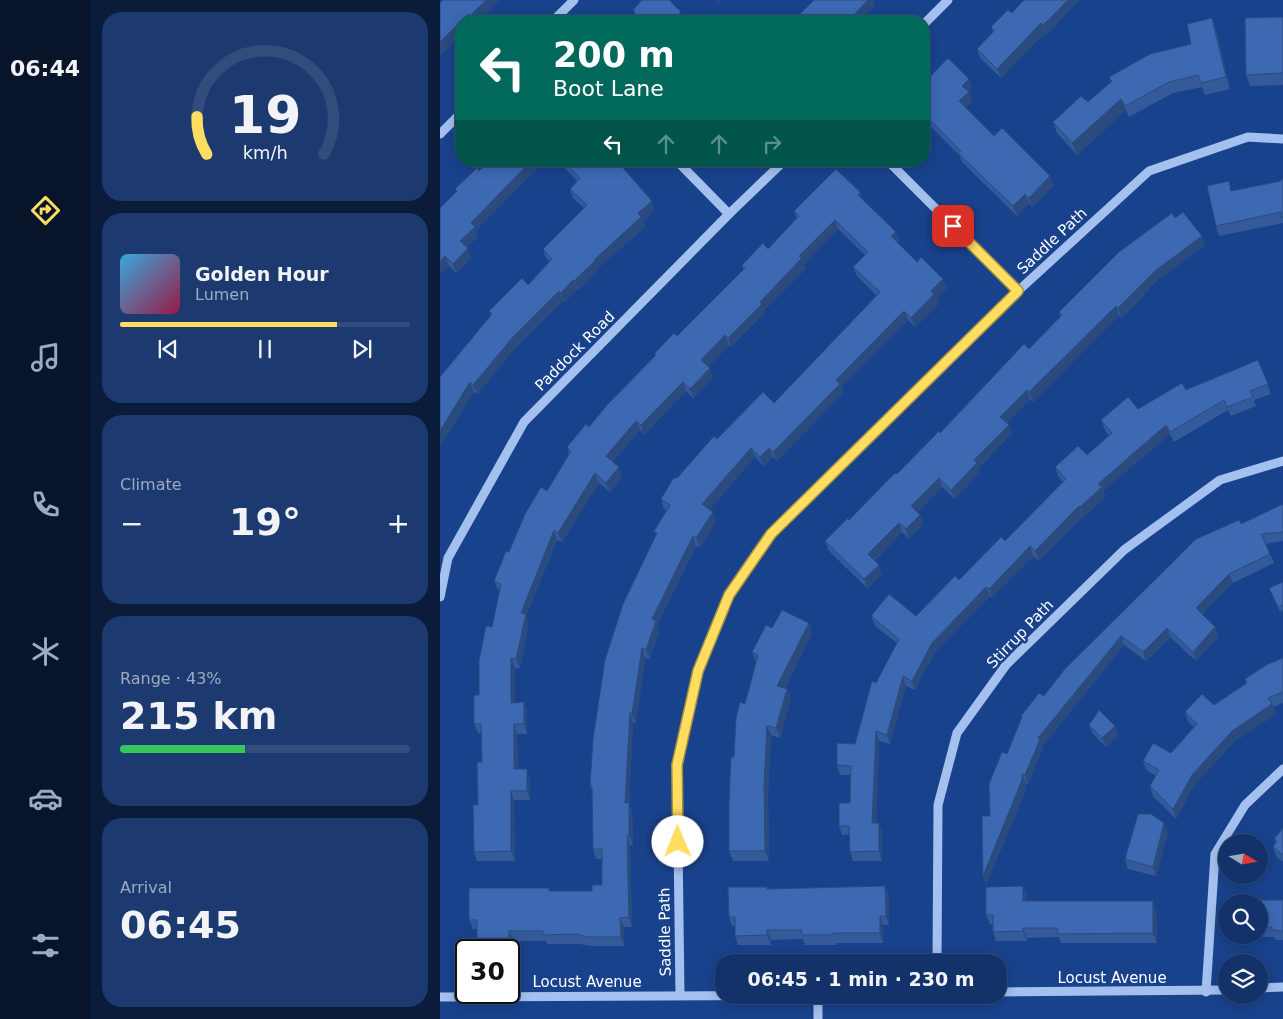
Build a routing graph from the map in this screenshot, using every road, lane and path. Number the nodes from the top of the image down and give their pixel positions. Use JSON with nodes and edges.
{"nodes":[{"id":1,"x":574,"y":0,"type":"edge"},
{"id":2,"x":948,"y":0,"type":"edge"},
{"id":3,"x":559,"y":15,"type":"edge"},
{"id":4,"x":930,"y":18,"type":"edge"},
{"id":5,"x":455,"y":119,"type":"edge"},
{"id":6,"x":440,"y":134,"type":"edge"},
{"id":7,"x":1283,"y":138,"type":"edge"},
{"id":8,"x":683,"y":167,"type":"edge"},
{"id":9,"x":778,"y":167,"type":"edge"},
{"id":10,"x":894,"y":167,"type":"edge"},
{"id":11,"x":729,"y":214,"type":"junction"},
{"id":12,"x":1018,"y":291,"type":"junction"},
{"id":13,"x":1283,"y":461,"type":"edge"},
{"id":14,"x":440,"y":597,"type":"edge"},
{"id":15,"x":1283,"y":769,"type":"edge"},
{"id":16,"x":938,"y":954,"type":"edge"},
{"id":17,"x":1283,"y":987,"type":"edge"},
{"id":18,"x":1268,"y":988,"type":"edge"},
{"id":19,"x":1218,"y":991,"type":"edge"},
{"id":20,"x":1007,"y":992,"type":"edge"},
{"id":21,"x":1206,"y":992,"type":"junction"},
{"id":22,"x":680,"y":996,"type":"junction"},
{"id":23,"x":715,"y":996,"type":"edge"},
{"id":24,"x":440,"y":997,"type":"edge"},
{"id":25,"x":818,"y":1004,"type":"edge"},
{"id":26,"x":818,"y":1019,"type":"edge"}],
"edges":[{"from":1,"to":3,"type":"street"},
{"from":2,"to":4,"type":"street"},
{"from":5,"to":6,"type":"street"},
{"from":7,"to":12,"type":"street","name":"Saddle Path"},
{"from":8,"to":11,"type":"street"},
{"from":9,"to":11,"type":"street","name":"Paddock Road"},
{"from":10,"to":12,"type":"street"},
{"from":11,"to":14,"type":"street","name":"Paddock Road"},
{"from":12,"to":22,"type":"street","name":"Saddle Path"},
{"from":13,"to":16,"type":"street","name":"Stirrup Path"},
{"from":15,"to":21,"type":"street"},
{"from":17,"to":18,"type":"street"},
{"from":19,"to":21,"type":"street","name":"Locust Avenue"},
{"from":20,"to":21,"type":"street","name":"Locust Avenue"},
{"from":22,"to":23,"type":"street","name":"Locust Avenue"},
{"from":22,"to":24,"type":"street","name":"Locust Avenue"},
{"from":25,"to":26,"type":"street"}]}
